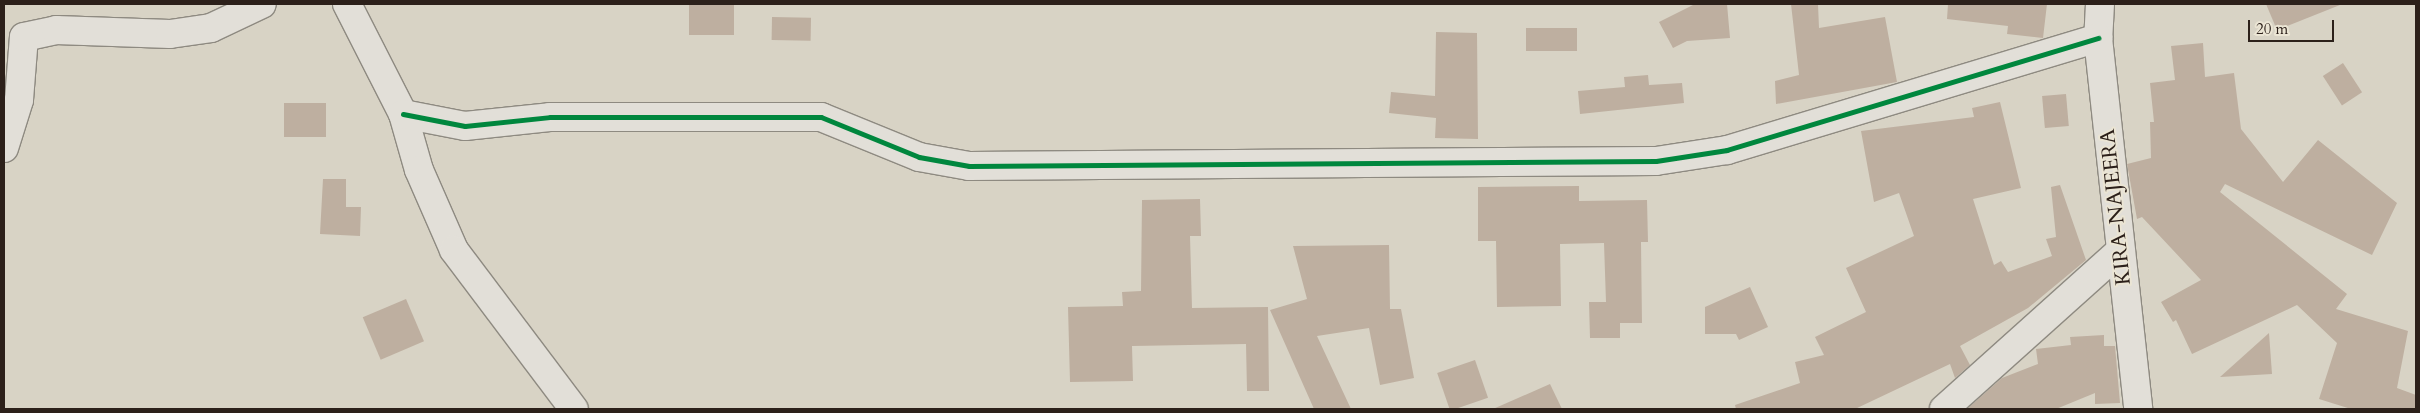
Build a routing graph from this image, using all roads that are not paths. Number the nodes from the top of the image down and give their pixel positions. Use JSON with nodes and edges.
{"nodes":[{"id":1,"x":262,"y":4,"type":"edge"},
{"id":2,"x":347,"y":4,"type":"edge"},
{"id":3,"x":2100,"y":4,"type":"edge"},
{"id":4,"x":2098,"y":38,"type":"junction"},
{"id":5,"x":403,"y":114,"type":"junction"},
{"id":6,"x":4,"y":148,"type":"edge"},
{"id":7,"x":2120,"y":251,"type":"junction"},
{"id":8,"x":574,"y":409,"type":"edge"},
{"id":9,"x":1944,"y":409,"type":"edge"},
{"id":10,"x":2138,"y":409,"type":"edge"}],
"edges":[{"from":1,"to":6,"type":"street"},
{"from":2,"to":5,"type":"street"},
{"from":3,"to":4,"type":"street","name":"KIRA-NAJEERA"},
{"from":4,"to":5,"type":"street"},
{"from":4,"to":7,"type":"street","name":"KIRA-NAJEERA"},
{"from":5,"to":8,"type":"street"},
{"from":7,"to":9,"type":"street"},
{"from":7,"to":10,"type":"street","name":"KIRA-NAJEERA"}]}
